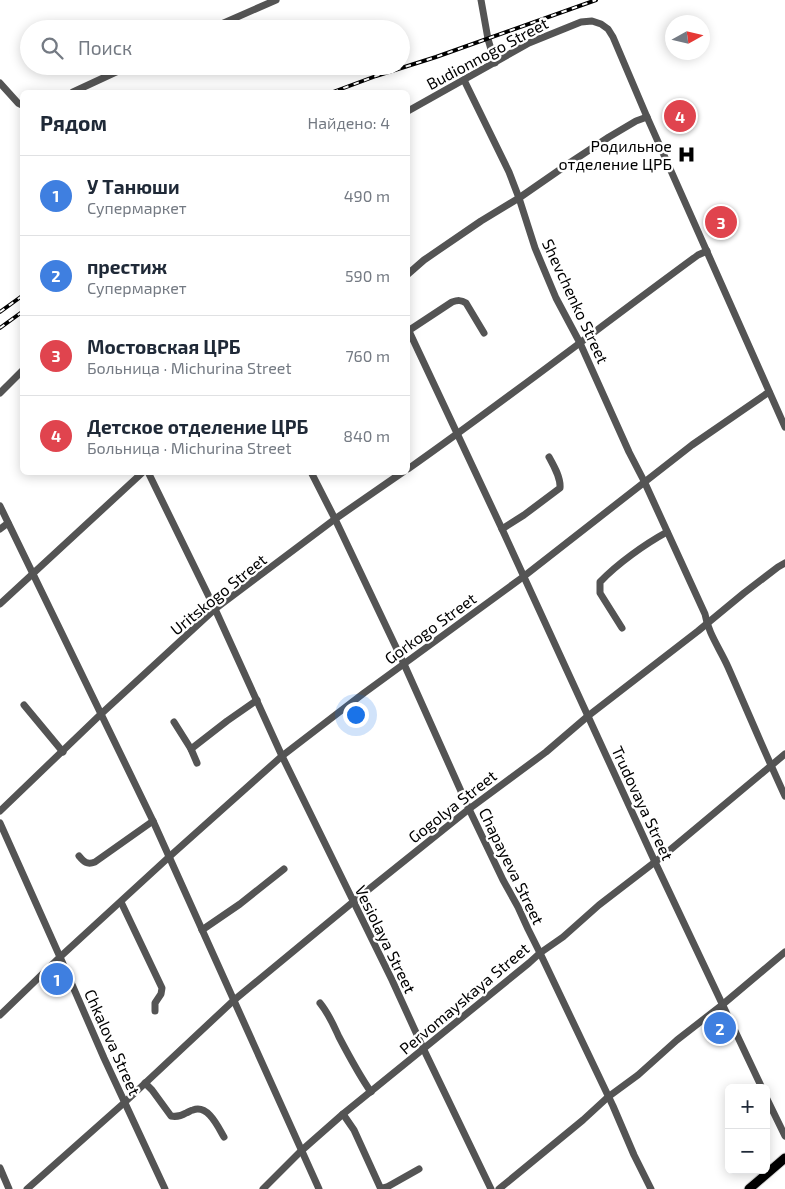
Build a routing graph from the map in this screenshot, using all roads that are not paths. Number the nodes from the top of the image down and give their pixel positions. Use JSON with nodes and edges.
{"nodes":[{"id":1,"x":276,"y":0,"type":"edge"},
{"id":2,"x":481,"y":0,"type":"edge"},
{"id":3,"x":230,"y":20,"type":"edge"},
{"id":4,"x":495,"y":62,"type":"junction"},
{"id":5,"x":110,"y":75,"type":"edge"},
{"id":6,"x":464,"y":80,"type":"junction"},
{"id":7,"x":0,"y":83,"type":"edge"},
{"id":8,"x":77,"y":90,"type":"edge"},
{"id":9,"x":20,"y":104,"type":"edge"},
{"id":10,"x":410,"y":110,"type":"edge"},
{"id":11,"x":647,"y":116,"type":"junction"},
{"id":12,"x":520,"y":198,"type":"junction"},
{"id":13,"x":707,"y":251,"type":"junction"},
{"id":14,"x":410,"y":272,"type":"edge"},
{"id":15,"x":410,"y":329,"type":"edge"},
{"id":16,"x":484,"y":333,"type":"dead end"},
{"id":17,"x":410,"y":334,"type":"edge"},
{"id":18,"x":580,"y":343,"type":"junction"},
{"id":19,"x":20,"y":373,"type":"edge"},
{"id":20,"x":769,"y":392,"type":"junction"},
{"id":21,"x":0,"y":393,"type":"edge"},
{"id":22,"x":785,"y":427,"type":"edge"},
{"id":23,"x":457,"y":435,"type":"junction"},
{"id":24,"x":549,"y":457,"type":"dead end"},
{"id":25,"x":410,"y":468,"type":"edge"},
{"id":26,"x":140,"y":475,"type":"edge"},
{"id":27,"x":149,"y":475,"type":"edge"},
{"id":28,"x":313,"y":475,"type":"edge"},
{"id":29,"x":398,"y":475,"type":"edge"},
{"id":30,"x":644,"y":481,"type":"junction"},
{"id":31,"x":0,"y":506,"type":"edge"},
{"id":32,"x":335,"y":519,"type":"junction"},
{"id":33,"x":8,"y":522,"type":"junction"},
{"id":34,"x":0,"y":529,"type":"edge"},
{"id":35,"x":502,"y":529,"type":"junction"},
{"id":36,"x":667,"y":532,"type":"junction"},
{"id":37,"x":785,"y":564,"type":"edge"},
{"id":38,"x":32,"y":574,"type":"junction"},
{"id":39,"x":523,"y":576,"type":"junction"},
{"id":40,"x":0,"y":604,"type":"edge"},
{"id":41,"x":216,"y":609,"type":"junction"},
{"id":42,"x":707,"y":624,"type":"junction"},
{"id":43,"x":622,"y":628,"type":"dead end"},
{"id":44,"x":404,"y":664,"type":"junction"},
{"id":45,"x":257,"y":700,"type":"junction"},
{"id":46,"x":24,"y":705,"type":"dead end"},
{"id":47,"x":102,"y":714,"type":"junction"},
{"id":48,"x":588,"y":716,"type":"junction"},
{"id":49,"x":174,"y":722,"type":"dead end"},
{"id":50,"x":191,"y":749,"type":"junction"},
{"id":51,"x":63,"y":752,"type":"junction"},
{"id":52,"x":785,"y":754,"type":"edge"},
{"id":53,"x":282,"y":756,"type":"junction"},
{"id":54,"x":198,"y":763,"type":"dead end"},
{"id":55,"x":771,"y":765,"type":"junction"},
{"id":56,"x":785,"y":796,"type":"edge"},
{"id":57,"x":469,"y":809,"type":"junction"},
{"id":58,"x":0,"y":810,"type":"edge"},
{"id":59,"x":152,"y":821,"type":"junction"},
{"id":60,"x":0,"y":823,"type":"edge"},
{"id":61,"x":79,"y":856,"type":"dead end"},
{"id":62,"x":169,"y":857,"type":"junction"},
{"id":63,"x":655,"y":862,"type":"junction"},
{"id":64,"x":284,"y":869,"type":"dead end"},
{"id":65,"x":121,"y":902,"type":"junction"},
{"id":66,"x":353,"y":902,"type":"junction"},
{"id":67,"x":202,"y":930,"type":"junction"},
{"id":68,"x":540,"y":952,"type":"junction"},
{"id":69,"x":785,"y":952,"type":"edge"},
{"id":70,"x":60,"y":956,"type":"junction"},
{"id":71,"x":233,"y":1001,"type":"junction"},
{"id":72,"x":320,"y":1002,"type":"dead end"},
{"id":73,"x":722,"y":1005,"type":"junction"},
{"id":74,"x":155,"y":1011,"type":"dead end"},
{"id":75,"x":0,"y":1015,"type":"edge"},
{"id":76,"x":424,"y":1050,"type":"junction"},
{"id":77,"x":145,"y":1083,"type":"junction"},
{"id":78,"x":760,"y":1084,"type":"edge"},
{"id":79,"x":371,"y":1092,"type":"junction"},
{"id":80,"x":608,"y":1097,"type":"junction"},
{"id":81,"x":125,"y":1102,"type":"junction"},
{"id":82,"x":770,"y":1105,"type":"edge"},
{"id":83,"x":343,"y":1114,"type":"junction"},
{"id":84,"x":785,"y":1136,"type":"edge"},
{"id":85,"x":224,"y":1137,"type":"dead end"},
{"id":86,"x":302,"y":1150,"type":"junction"},
{"id":87,"x":785,"y":1158,"type":"edge"},
{"id":88,"x":0,"y":1168,"type":"edge"},
{"id":89,"x":419,"y":1170,"type":"dead end"},
{"id":90,"x":9,"y":1189,"type":"edge"},
{"id":91,"x":27,"y":1189,"type":"edge"},
{"id":92,"x":165,"y":1189,"type":"edge"},
{"id":93,"x":263,"y":1189,"type":"edge"},
{"id":94,"x":319,"y":1189,"type":"edge"},
{"id":95,"x":491,"y":1189,"type":"edge"},
{"id":96,"x":499,"y":1189,"type":"edge"},
{"id":97,"x":651,"y":1189,"type":"edge"},
{"id":98,"x":748,"y":1189,"type":"edge"}],
"edges":[{"from":1,"to":3,"type":"street"},
{"from":2,"to":4,"type":"street"},
{"from":4,"to":6,"type":"street","name":"Budionnogo Street"},
{"from":4,"to":11,"type":"street","name":"Budionnogo Street"},
{"from":5,"to":8,"type":"street"},
{"from":6,"to":10,"type":"street","name":"Budionnogo Street"},
{"from":6,"to":12,"type":"street","name":"Shevchenko Street"},
{"from":7,"to":9,"type":"street"},
{"from":11,"to":12,"type":"street"},
{"from":11,"to":13,"type":"street"},
{"from":12,"to":14,"type":"street"},
{"from":12,"to":18,"type":"street","name":"Shevchenko Street"},
{"from":13,"to":18,"type":"street"},
{"from":13,"to":20,"type":"street"},
{"from":15,"to":16,"type":"street","name":"Trudovaya Street"},
{"from":17,"to":23,"type":"street","name":"Trudovaya Street"},
{"from":18,"to":23,"type":"street"},
{"from":18,"to":30,"type":"street","name":"Shevchenko Street"},
{"from":19,"to":21,"type":"street"},
{"from":20,"to":22,"type":"street"},
{"from":20,"to":30,"type":"street","name":"Gorkogo Street"},
{"from":23,"to":25,"type":"street"},
{"from":23,"to":35,"type":"street","name":"Trudovaya Street"},
{"from":24,"to":35,"type":"street"},
{"from":26,"to":38,"type":"street"},
{"from":27,"to":41,"type":"street","name":"Vesiolaya Street"},
{"from":28,"to":32,"type":"street","name":"Chapayeva Street"},
{"from":29,"to":32,"type":"street","name":"Uritskogo Street"},
{"from":30,"to":36,"type":"street","name":"Shevchenko Street"},
{"from":30,"to":39,"type":"street","name":"Gorkogo Street"},
{"from":31,"to":33,"type":"street"},
{"from":32,"to":41,"type":"street","name":"Uritskogo Street"},
{"from":32,"to":44,"type":"street","name":"Chapayeva Street"},
{"from":33,"to":34,"type":"street"},
{"from":33,"to":38,"type":"street"},
{"from":35,"to":39,"type":"street","name":"Trudovaya Street"},
{"from":36,"to":42,"type":"street","name":"Shevchenko Street"},
{"from":36,"to":43,"type":"street"},
{"from":37,"to":42,"type":"street","name":"Gogolya Street"},
{"from":38,"to":40,"type":"street"},
{"from":38,"to":47,"type":"street"},
{"from":39,"to":44,"type":"street","name":"Gorkogo Street"},
{"from":39,"to":48,"type":"street","name":"Trudovaya Street"},
{"from":41,"to":45,"type":"street","name":"Vesiolaya Street"},
{"from":41,"to":47,"type":"street","name":"Uritskogo Street"},
{"from":42,"to":48,"type":"street","name":"Gogolya Street"},
{"from":42,"to":55,"type":"street","name":"Shevchenko Street"},
{"from":44,"to":53,"type":"street","name":"Gorkogo Street"},
{"from":44,"to":57,"type":"street","name":"Chapayeva Street"},
{"from":45,"to":50,"type":"street"},
{"from":45,"to":53,"type":"street","name":"Vesiolaya Street"},
{"from":46,"to":51,"type":"street"},
{"from":47,"to":51,"type":"street","name":"Uritskogo Street"},
{"from":47,"to":59,"type":"street"},
{"from":48,"to":57,"type":"street","name":"Gogolya Street"},
{"from":48,"to":63,"type":"street","name":"Trudovaya Street"},
{"from":49,"to":50,"type":"street"},
{"from":50,"to":54,"type":"street"},
{"from":51,"to":58,"type":"street","name":"Uritskogo Street"},
{"from":52,"to":55,"type":"street","name":"Pervomayskaya Street"},
{"from":53,"to":62,"type":"street","name":"Gorkogo Street"},
{"from":53,"to":66,"type":"street","name":"Vesiolaya Street"},
{"from":55,"to":56,"type":"street","name":"Shevchenko Street"},
{"from":55,"to":63,"type":"street","name":"Pervomayskaya Street"},
{"from":57,"to":66,"type":"street","name":"Gogolya Street"},
{"from":57,"to":68,"type":"street","name":"Chapayeva Street"},
{"from":59,"to":61,"type":"street"},
{"from":59,"to":62,"type":"street"},
{"from":60,"to":70,"type":"street","name":"Chkalova Street"},
{"from":62,"to":65,"type":"street","name":"Gorkogo Street"},
{"from":62,"to":67,"type":"street"},
{"from":63,"to":68,"type":"street","name":"Pervomayskaya Street"},
{"from":63,"to":73,"type":"street","name":"Trudovaya Street"},
{"from":64,"to":67,"type":"street"},
{"from":65,"to":70,"type":"street","name":"Gorkogo Street"},
{"from":65,"to":74,"type":"street"},
{"from":66,"to":71,"type":"street","name":"Gogolya Street"},
{"from":66,"to":76,"type":"street","name":"Vesiolaya Street"},
{"from":67,"to":71,"type":"street"},
{"from":68,"to":76,"type":"street","name":"Pervomayskaya Street"},
{"from":68,"to":80,"type":"street","name":"Chapayeva Street"},
{"from":69,"to":73,"type":"street"},
{"from":70,"to":75,"type":"street","name":"Gorkogo Street"},
{"from":70,"to":81,"type":"street","name":"Chkalova Street"},
{"from":71,"to":77,"type":"street","name":"Gogolya Street"},
{"from":71,"to":86,"type":"street"},
{"from":72,"to":79,"type":"street"},
{"from":73,"to":78,"type":"street","name":"Trudovaya Street"},
{"from":73,"to":80,"type":"street"},
{"from":76,"to":79,"type":"street","name":"Pervomayskaya Street"},
{"from":76,"to":95,"type":"street","name":"Vesiolaya Street"},
{"from":77,"to":81,"type":"street","name":"Gogolya Street"},
{"from":77,"to":85,"type":"street"},
{"from":79,"to":83,"type":"street","name":"Pervomayskaya Street"},
{"from":80,"to":96,"type":"street"},
{"from":80,"to":97,"type":"street","name":"Chapayeva Street"},
{"from":81,"to":91,"type":"street","name":"Gogolya Street"},
{"from":81,"to":92,"type":"street","name":"Chkalova Street"},
{"from":82,"to":84,"type":"street"},
{"from":83,"to":86,"type":"street","name":"Pervomayskaya Street"},
{"from":83,"to":89,"type":"street"},
{"from":86,"to":93,"type":"street","name":"Pervomayskaya Street"},
{"from":86,"to":94,"type":"street"},
{"from":87,"to":98,"type":"main road"},
{"from":88,"to":90,"type":"street"}]}
